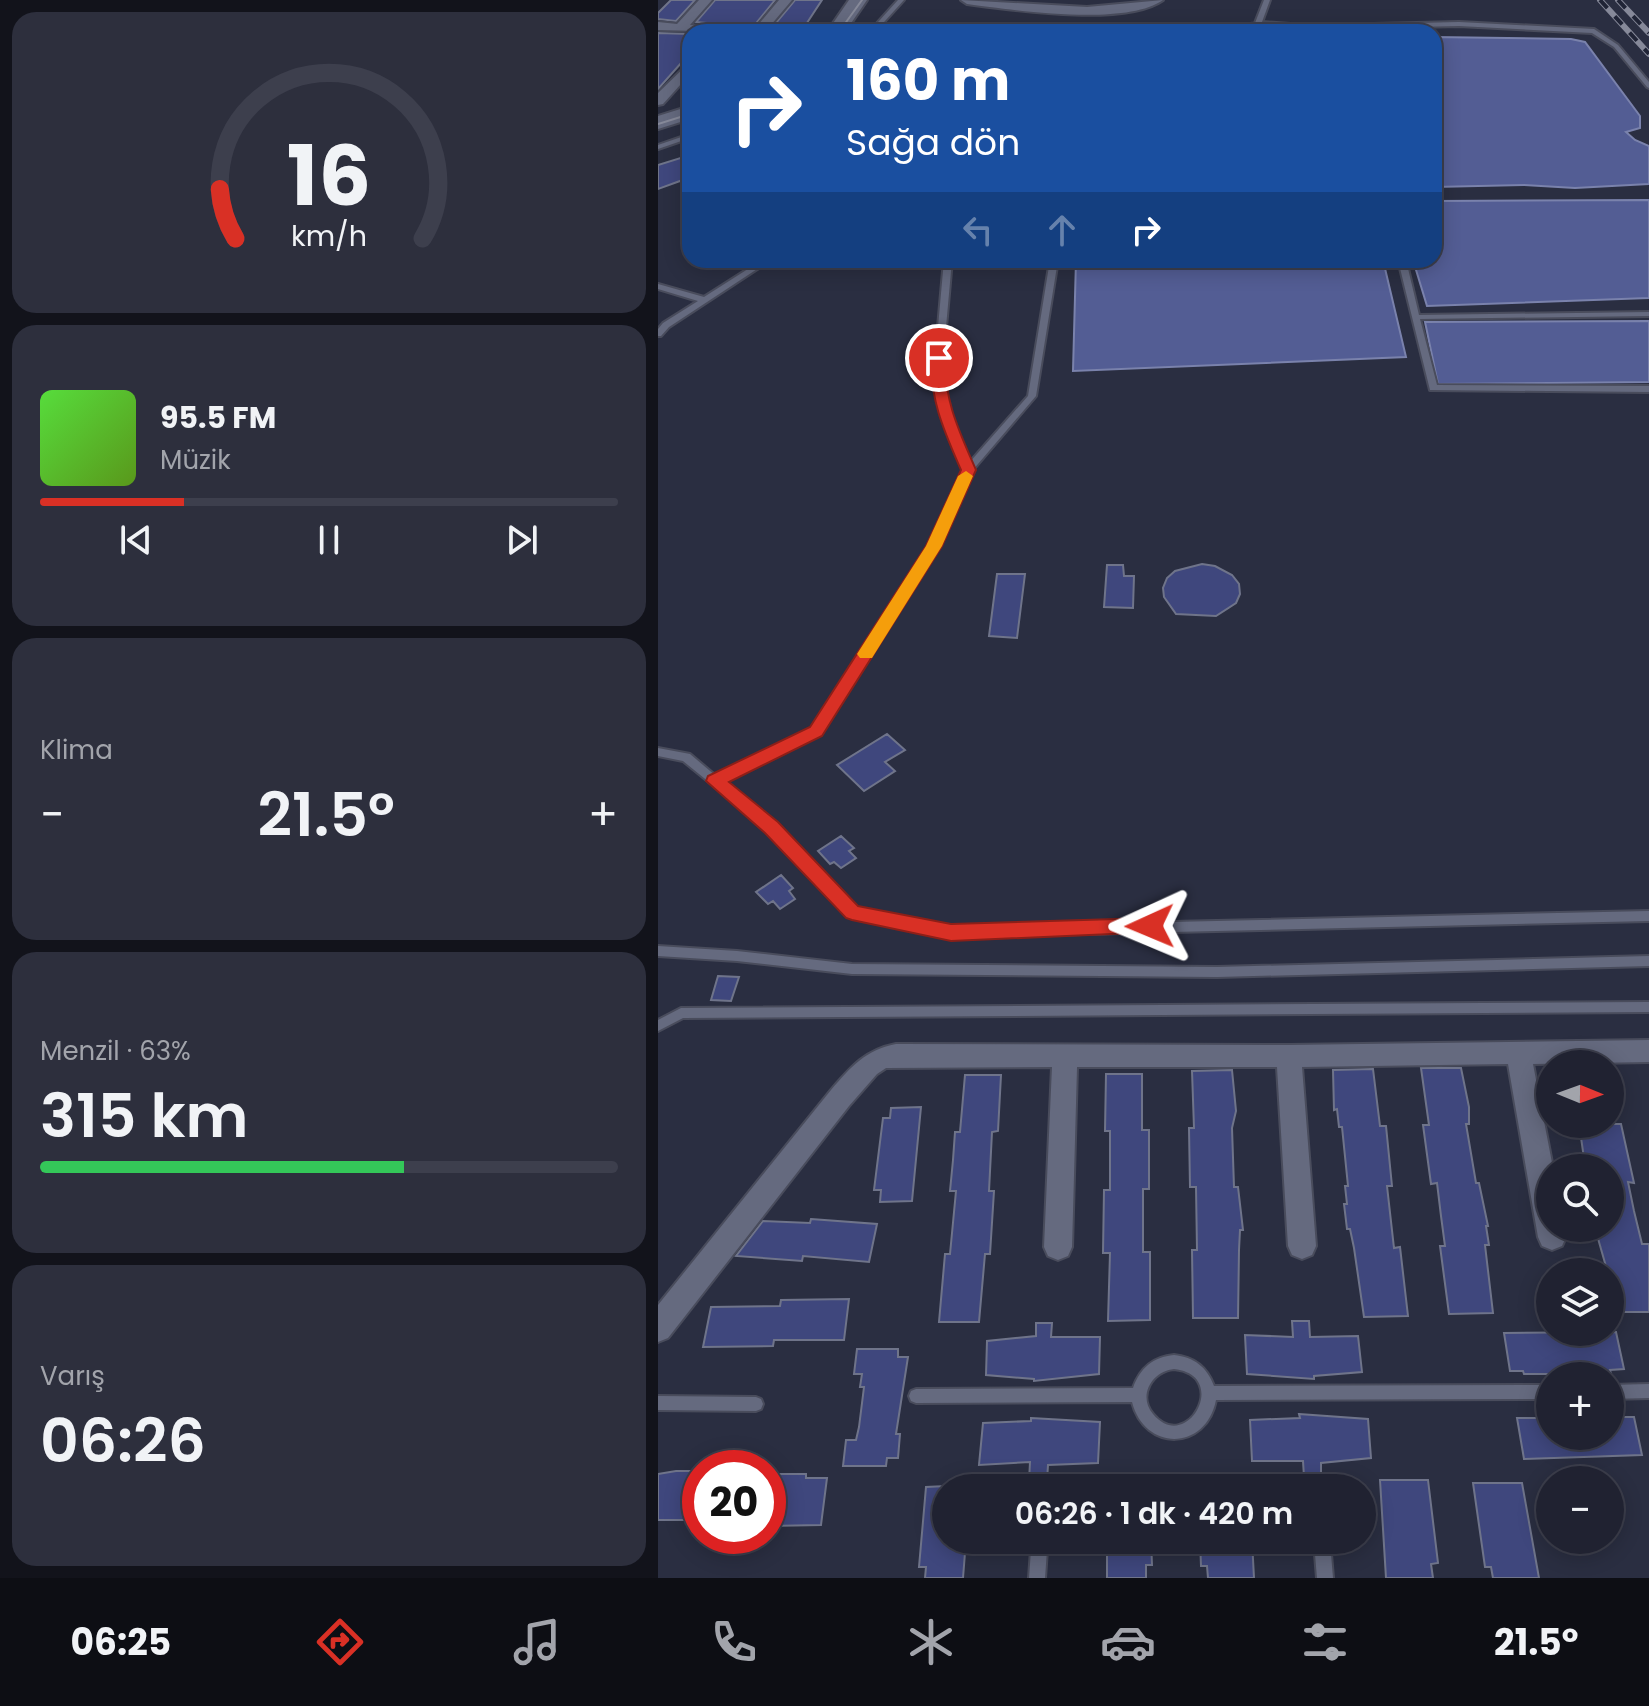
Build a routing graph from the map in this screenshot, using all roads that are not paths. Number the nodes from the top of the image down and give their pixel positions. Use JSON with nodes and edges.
{"nodes":[{"id":1,"x":706,"y":0,"type":"edge"},
{"id":2,"x":786,"y":0,"type":"edge"},
{"id":3,"x":858,"y":0,"type":"edge"},
{"id":4,"x":869,"y":0,"type":"edge"},
{"id":5,"x":901,"y":0,"type":"edge"},
{"id":6,"x":967,"y":0,"type":"edge"},
{"id":7,"x":1157,"y":0,"type":"edge"},
{"id":8,"x":1267,"y":0,"type":"edge"},
{"id":9,"x":1082,"y":6,"type":"edge"},
{"id":10,"x":684,"y":24,"type":"edge"},
{"id":11,"x":765,"y":24,"type":"edge"},
{"id":12,"x":842,"y":24,"type":"edge"},
{"id":13,"x":852,"y":24,"type":"edge"},
{"id":14,"x":879,"y":24,"type":"edge"},
{"id":15,"x":1258,"y":24,"type":"edge"},
{"id":16,"x":1442,"y":24,"type":"edge"},
{"id":17,"x":658,"y":26,"type":"edge"},
{"id":18,"x":680,"y":28,"type":"edge"},
{"id":19,"x":682,"y":75,"type":"edge"},
{"id":20,"x":1649,"y":86,"type":"edge"},
{"id":21,"x":658,"y":101,"type":"edge"},
{"id":22,"x":682,"y":115,"type":"edge"},
{"id":23,"x":658,"y":123,"type":"edge"},
{"id":24,"x":682,"y":123,"type":"edge"},
{"id":25,"x":658,"y":131,"type":"edge"},
{"id":26,"x":682,"y":139,"type":"edge"},
{"id":27,"x":658,"y":147,"type":"edge"},
{"id":28,"x":754,"y":268,"type":"edge"},
{"id":29,"x":947,"y":268,"type":"edge"},
{"id":30,"x":1053,"y":268,"type":"edge"},
{"id":31,"x":1404,"y":268,"type":"edge"},
{"id":32,"x":658,"y":286,"type":"edge"},
{"id":33,"x":704,"y":300,"type":"junction"},
{"id":34,"x":1649,"y":314,"type":"edge"},
{"id":35,"x":1416,"y":317,"type":"junction"},
{"id":36,"x":658,"y":334,"type":"edge"},
{"id":37,"x":1649,"y":389,"type":"edge"},
{"id":38,"x":968,"y":470,"type":"junction"},
{"id":39,"x":658,"y":752,"type":"edge"},
{"id":40,"x":715,"y":781,"type":"junction"},
{"id":41,"x":1649,"y":916,"type":"edge"},
{"id":42,"x":658,"y":951,"type":"edge"},
{"id":43,"x":1649,"y":961,"type":"edge"},
{"id":44,"x":1649,"y":1007,"type":"edge"},
{"id":45,"x":658,"y":1026,"type":"edge"},
{"id":46,"x":1649,"y":1051,"type":"edge"},
{"id":47,"x":1518,"y":1052,"type":"junction"},
{"id":48,"x":1065,"y":1055,"type":"junction"},
{"id":49,"x":1289,"y":1056,"type":"junction"},
{"id":50,"x":1537,"y":1154,"type":"edge"},
{"id":51,"x":1302,"y":1246,"type":"dead end"},
{"id":52,"x":1058,"y":1247,"type":"dead end"},
{"id":53,"x":658,"y":1328,"type":"edge"},
{"id":54,"x":1649,"y":1391,"type":"edge"},
{"id":55,"x":1536,"y":1392,"type":"edge"},
{"id":56,"x":1624,"y":1392,"type":"edge"},
{"id":57,"x":1208,"y":1393,"type":"junction"},
{"id":58,"x":1139,"y":1395,"type":"junction"},
{"id":59,"x":916,"y":1396,"type":"dead end"},
{"id":60,"x":658,"y":1403,"type":"edge"},
{"id":61,"x":756,"y":1404,"type":"dead end"},
{"id":62,"x":1039,"y":1554,"type":"edge"},
{"id":63,"x":1323,"y":1554,"type":"dead end"},
{"id":64,"x":1037,"y":1578,"type":"edge"},
{"id":65,"x":1325,"y":1578,"type":"edge"}],
"edges":[{"from":1,"to":10,"type":"street"},
{"from":2,"to":11,"type":"street"},
{"from":3,"to":12,"type":"main road"},
{"from":4,"to":13,"type":"main road"},
{"from":5,"to":14,"type":"lane"},
{"from":6,"to":9,"type":"street"},
{"from":7,"to":9,"type":"street"},
{"from":8,"to":15,"type":"lane"},
{"from":16,"to":20,"type":"lane"},
{"from":17,"to":18,"type":"street"},
{"from":19,"to":21,"type":"street"},
{"from":22,"to":23,"type":"main road"},
{"from":24,"to":25,"type":"main road"},
{"from":26,"to":27,"type":"lane"},
{"from":28,"to":33,"type":"lane"},
{"from":29,"to":38,"type":"lane"},
{"from":30,"to":38,"type":"lane"},
{"from":31,"to":35,"type":"lane"},
{"from":32,"to":33,"type":"lane"},
{"from":33,"to":36,"type":"lane"},
{"from":34,"to":35,"type":"lane"},
{"from":35,"to":37,"type":"lane"},
{"from":38,"to":40,"type":"lane"},
{"from":39,"to":40,"type":"lane"},
{"from":40,"to":41,"type":"lane"},
{"from":42,"to":43,"type":"lane"},
{"from":44,"to":45,"type":"lane"},
{"from":46,"to":47,"type":"street"},
{"from":47,"to":49,"type":"street"},
{"from":47,"to":50,"type":"street"},
{"from":48,"to":49,"type":"street"},
{"from":48,"to":52,"type":"street"},
{"from":48,"to":53,"type":"street"},
{"from":49,"to":51,"type":"street"},
{"from":54,"to":56,"type":"lane"},
{"from":55,"to":57,"type":"lane"},
{"from":57,"to":58,"type":"lane"},
{"from":57,"to":58,"type":"lane"},
{"from":58,"to":59,"type":"lane"},
{"from":60,"to":61,"type":"lane"},
{"from":62,"to":64,"type":"lane"},
{"from":63,"to":65,"type":"lane"}]}
